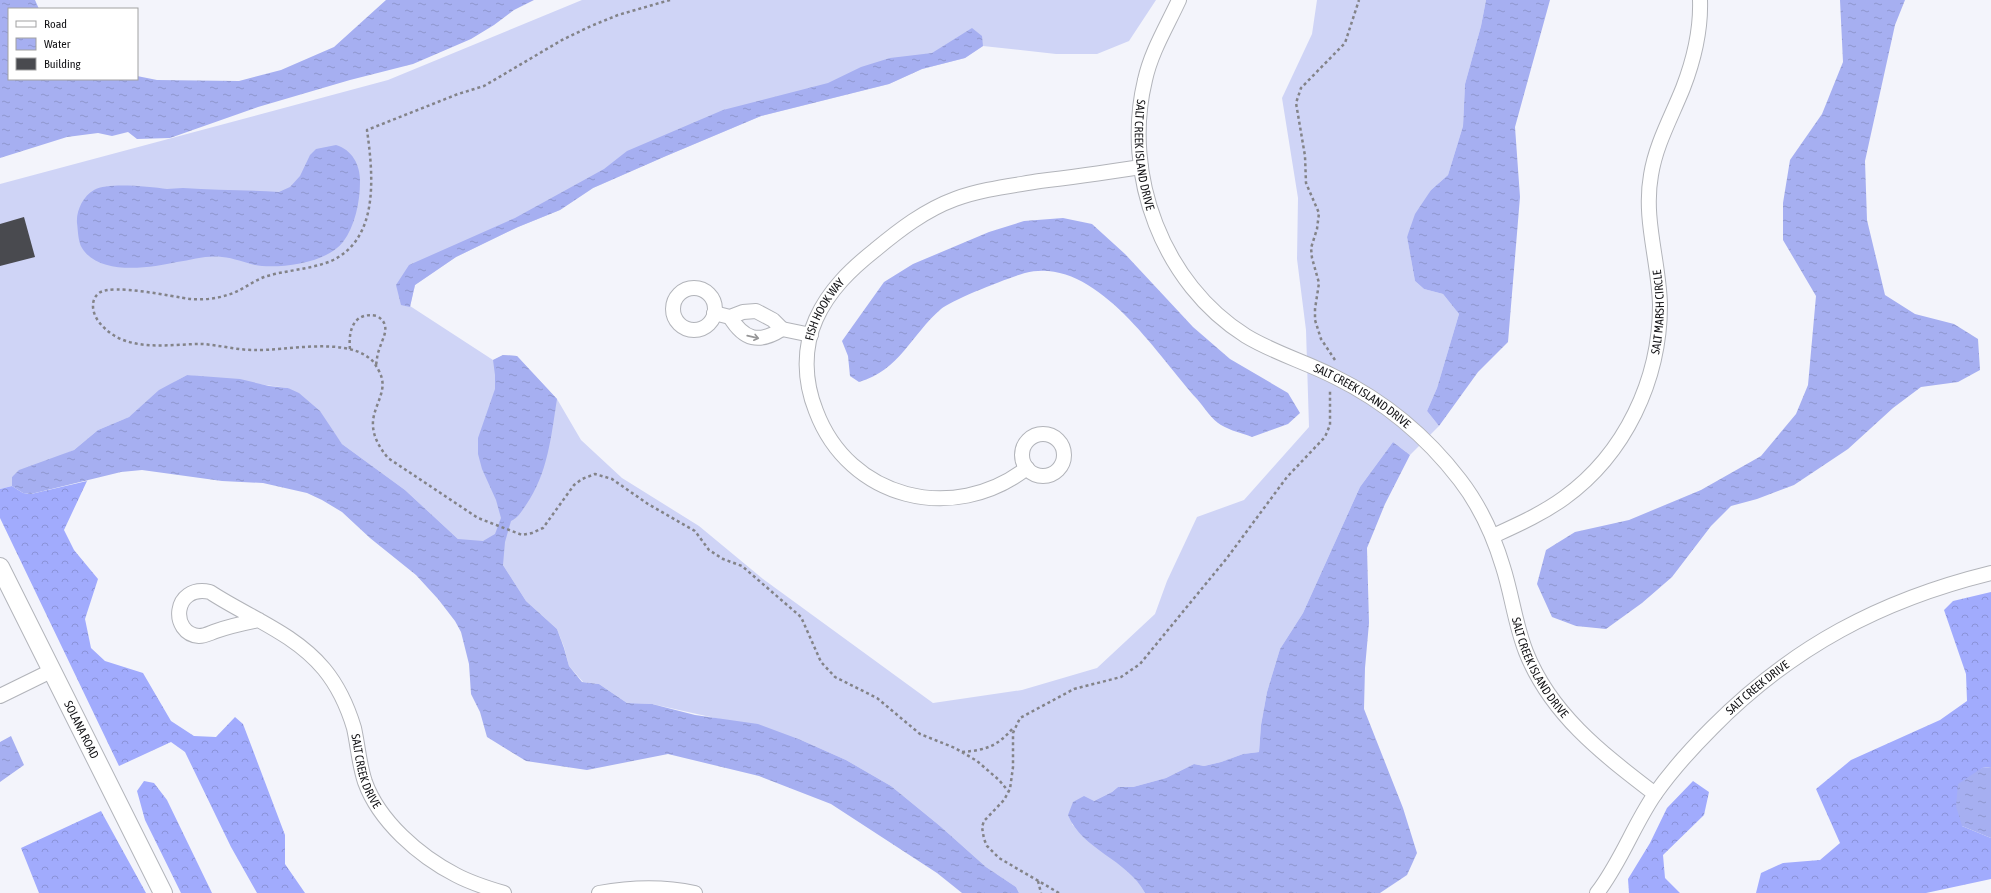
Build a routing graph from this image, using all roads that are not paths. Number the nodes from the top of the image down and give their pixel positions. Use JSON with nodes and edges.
{"nodes":[{"id":1,"x":1179,"y":0,"type":"edge"},
{"id":2,"x":1700,"y":0,"type":"edge"},
{"id":3,"x":1142,"y":167,"type":"junction"},
{"id":4,"x":714,"y":313,"type":"dead end"},
{"id":5,"x":730,"y":317,"type":"junction"},
{"id":6,"x":782,"y":330,"type":"junction"},
{"id":7,"x":811,"y":335,"type":"junction"},
{"id":8,"x":1027,"y":468,"type":"dead end"},
{"id":9,"x":1493,"y":536,"type":"junction"},
{"id":10,"x":0,"y":568,"type":"edge"},
{"id":11,"x":1991,"y":572,"type":"edge"},
{"id":12,"x":259,"y":620,"type":"junction"},
{"id":13,"x":51,"y":671,"type":"junction"},
{"id":14,"x":0,"y":696,"type":"edge"},
{"id":15,"x":1655,"y":794,"type":"junction"},
{"id":16,"x":163,"y":893,"type":"edge"},
{"id":17,"x":504,"y":893,"type":"edge"},
{"id":18,"x":599,"y":893,"type":"edge"},
{"id":19,"x":695,"y":893,"type":"edge"},
{"id":20,"x":1597,"y":893,"type":"edge"}],
"edges":[{"from":1,"to":3,"type":"street","name":"SALT CREEK ISLAND DRIVE"},
{"from":2,"to":9,"type":"street","name":"SALT MARSH CIRCLE"},
{"from":3,"to":7,"type":"street","name":"FISH HOOK WAY"},
{"from":3,"to":9,"type":"street","name":"SALT CREEK ISLAND DRIVE"},
{"from":4,"to":5,"type":"street"},
{"from":5,"to":6,"type":"street"},
{"from":5,"to":6,"type":"street","one_way":true},
{"from":6,"to":7,"type":"street"},
{"from":7,"to":8,"type":"street","name":"FISH HOOK WAY"},
{"from":9,"to":15,"type":"street","name":"SALT CREEK ISLAND DRIVE"},
{"from":10,"to":13,"type":"street","name":"SOLANA ROAD"},
{"from":11,"to":15,"type":"street","name":"SALT CREEK DRIVE"},
{"from":12,"to":12,"type":"street","name":"SALT CREEK DRIVE"},
{"from":12,"to":17,"type":"street","name":"SALT CREEK DRIVE"},
{"from":13,"to":14,"type":"street"},
{"from":13,"to":16,"type":"street","name":"SOLANA ROAD"},
{"from":15,"to":20,"type":"street","name":"SALT CREEK DRIVE"},
{"from":18,"to":19,"type":"street"}]}
